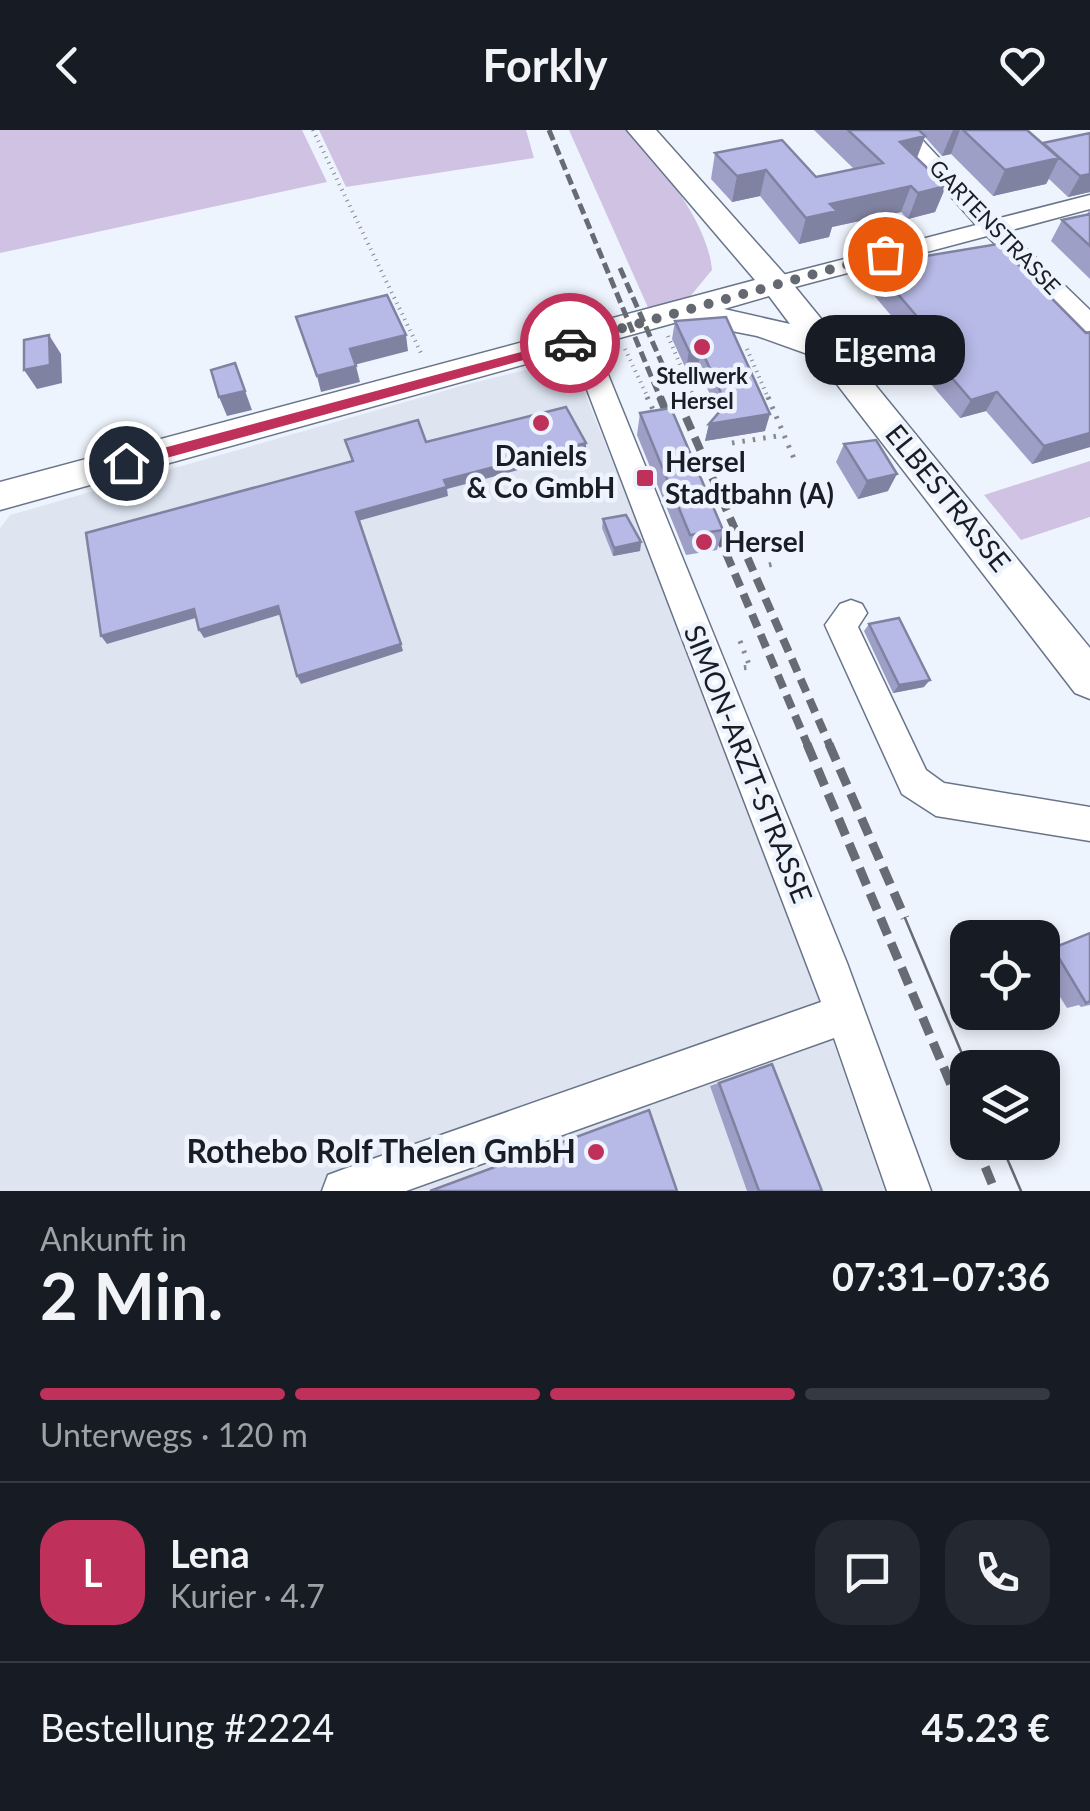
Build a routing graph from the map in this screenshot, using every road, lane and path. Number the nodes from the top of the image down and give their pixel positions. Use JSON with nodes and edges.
{"nodes":[{"id":1,"x":314,"y":130,"type":"edge"},
{"id":2,"x":641,"y":130,"type":"edge"},
{"id":3,"x":902,"y":130,"type":"edge"},
{"id":4,"x":686,"y":182,"type":"junction"},
{"id":5,"x":1090,"y":202,"type":"edge"},
{"id":6,"x":990,"y":226,"type":"junction"},
{"id":7,"x":776,"y":284,"type":"junction"},
{"id":8,"x":684,"y":318,"type":"junction"},
{"id":9,"x":1090,"y":324,"type":"edge"},
{"id":10,"x":581,"y":340,"type":"junction"},
{"id":11,"x":624,"y":346,"type":"dead end"},
{"id":12,"x":827,"y":350,"type":"junction"},
{"id":13,"x":754,"y":370,"type":"edge"},
{"id":14,"x":721,"y":376,"type":"edge"},
{"id":15,"x":432,"y":378,"type":"junction"},
{"id":16,"x":687,"y":382,"type":"junction"},
{"id":17,"x":698,"y":408,"type":"dead end"},
{"id":18,"x":662,"y":431,"type":"edge"},
{"id":19,"x":784,"y":434,"type":"junction"},
{"id":20,"x":732,"y":443,"type":"dead end"},
{"id":21,"x":795,"y":461,"type":"dead end"},
{"id":22,"x":0,"y":496,"type":"edge"},
{"id":23,"x":851,"y":614,"type":"dead end"},
{"id":24,"x":1090,"y":680,"type":"edge"},
{"id":25,"x":1090,"y":824,"type":"edge"},
{"id":26,"x":844,"y":1014,"type":"junction"},
{"id":27,"x":344,"y":1191,"type":"edge"},
{"id":28,"x":909,"y":1191,"type":"edge"}],
"edges":[{"from":1,"to":15,"type":"path"},
{"from":2,"to":4,"type":"main road","name":"ELBESTRASSE"},
{"from":3,"to":6,"type":"street","name":"GARTENSTRASSE"},
{"from":4,"to":7,"type":"main road","name":"ELBESTRASSE"},
{"from":4,"to":8,"type":"main road","name":"ELBESTRASSE"},
{"from":5,"to":6,"type":"street"},
{"from":6,"to":7,"type":"street"},
{"from":6,"to":9,"type":"street","name":"GARTENSTRASSE"},
{"from":7,"to":8,"type":"main road"},
{"from":7,"to":12,"type":"main road","name":"ELBESTRASSE"},
{"from":8,"to":10,"type":"main road"},
{"from":8,"to":12,"type":"main road"},
{"from":8,"to":16,"type":"path"},
{"from":10,"to":15,"type":"main road"},
{"from":10,"to":26,"type":"street","name":"SIMON-ARZT-STRASSE"},
{"from":11,"to":18,"type":"path"},
{"from":12,"to":24,"type":"main road","name":"ELBESTRASSE"},
{"from":13,"to":19,"type":"path"},
{"from":14,"to":16,"type":"path"},
{"from":15,"to":22,"type":"main road"},
{"from":16,"to":17,"type":"path"},
{"from":19,"to":20,"type":"path"},
{"from":19,"to":21,"type":"path"},
{"from":23,"to":25,"type":"street"},
{"from":26,"to":27,"type":"street"},
{"from":26,"to":28,"type":"street","name":"SIMON-ARZT-STRASSE"}]}
